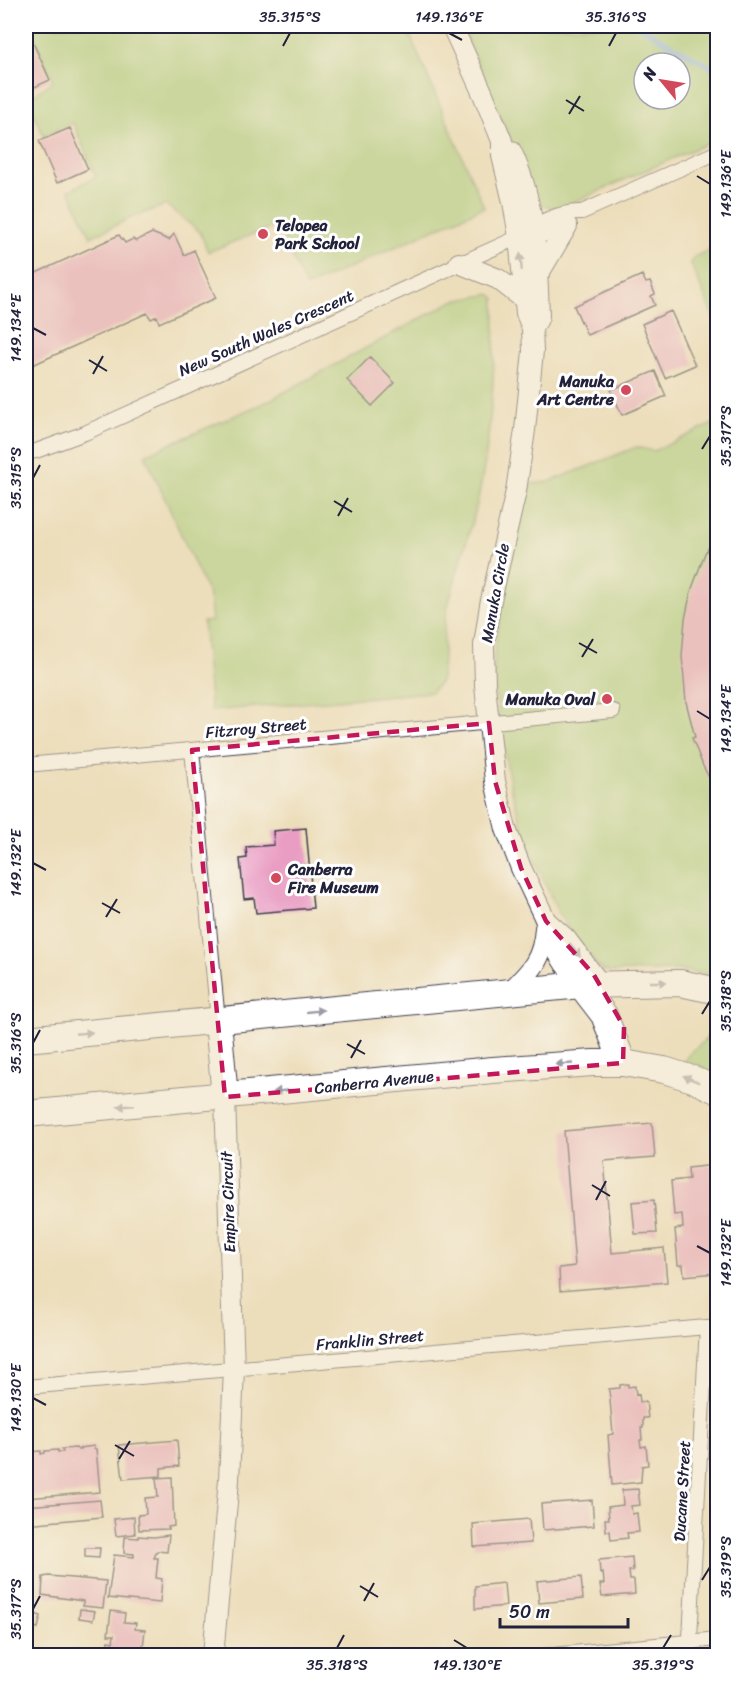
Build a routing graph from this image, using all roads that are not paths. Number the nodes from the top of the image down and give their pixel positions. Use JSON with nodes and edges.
{"nodes":[{"id":1,"x":452,"y":26,"type":"edge"},
{"id":2,"x":717,"y":152,"type":"edge"},
{"id":3,"x":582,"y":212,"type":"junction"},
{"id":4,"x":567,"y":226,"type":"junction"},
{"id":5,"x":529,"y":233,"type":"junction"},
{"id":6,"x":459,"y":264,"type":"junction"},
{"id":7,"x":537,"y":277,"type":"junction"},
{"id":8,"x":525,"y":300,"type":"junction"},
{"id":9,"x":532,"y":328,"type":"junction"},
{"id":10,"x":26,"y":453,"type":"edge"},
{"id":11,"x":613,"y":711,"type":"dead end"},
{"id":12,"x":489,"y":723,"type":"junction"},
{"id":13,"x":192,"y":750,"type":"junction"},
{"id":14,"x":26,"y":765,"type":"edge"},
{"id":15,"x":546,"y":921,"type":"junction"},
{"id":16,"x":590,"y":985,"type":"junction"},
{"id":17,"x":717,"y":991,"type":"edge"},
{"id":18,"x":510,"y":992,"type":"junction"},
{"id":19,"x":218,"y":1021,"type":"junction"},
{"id":20,"x":26,"y":1039,"type":"edge"},
{"id":21,"x":623,"y":1063,"type":"junction"},
{"id":22,"x":717,"y":1091,"type":"edge"},
{"id":23,"x":225,"y":1097,"type":"junction"},
{"id":24,"x":26,"y":1114,"type":"edge"},
{"id":25,"x":712,"y":1327,"type":"edge"},
{"id":26,"x":234,"y":1369,"type":"junction"},
{"id":27,"x":26,"y":1387,"type":"edge"},
{"id":28,"x":717,"y":1639,"type":"edge"},
{"id":29,"x":690,"y":1648,"type":"edge"},
{"id":30,"x":213,"y":1656,"type":"edge"},
{"id":31,"x":542,"y":1656,"type":"edge"}],
"edges":[{"from":1,"to":5,"type":"street"},
{"from":2,"to":3,"type":"street","name":"New South Wales Crescent"},
{"from":3,"to":4,"type":"street","name":"New South Wales Crescent"},
{"from":3,"to":5,"type":"street","name":"New South Wales Crescent"},
{"from":4,"to":5,"type":"street","name":"New South Wales Crescent"},
{"from":4,"to":7,"type":"street"},
{"from":5,"to":6,"type":"street","name":"New South Wales Crescent"},
{"from":5,"to":7,"type":"street","name":"Manuka Circle"},
{"from":8,"to":5,"type":"street","name":"Manuka Circle","one_way":true},
{"from":6,"to":8,"type":"street"},
{"from":6,"to":10,"type":"street","name":"New South Wales Crescent"},
{"from":7,"to":9,"type":"street","name":"Manuka Circle"},
{"from":8,"to":9,"type":"street","name":"Manuka Circle"},
{"from":9,"to":12,"type":"street","name":"Manuka Circle"},
{"from":11,"to":12,"type":"street","name":"Fitzroy Street"},
{"from":12,"to":13,"type":"street","name":"Fitzroy Street"},
{"from":12,"to":15,"type":"street","name":"Manuka Circle"},
{"from":13,"to":14,"type":"street","name":"Fitzroy Street"},
{"from":13,"to":19,"type":"street","name":"Empire Circuit"},
{"from":15,"to":16,"type":"street","name":"Manuka Circle"},
{"from":15,"to":18,"type":"street"},
{"from":16,"to":17,"type":"highway","one_way":true},
{"from":16,"to":18,"type":"highway"},
{"from":16,"to":21,"type":"highway"},
{"from":19,"to":18,"type":"highway","one_way":true},
{"from":20,"to":19,"type":"highway","one_way":true},
{"from":19,"to":23,"type":"highway","name":"Empire Circuit"},
{"from":22,"to":21,"type":"highway","name":"Canberra Avenue","one_way":true},
{"from":21,"to":23,"type":"highway","name":"Canberra Avenue","one_way":true},
{"from":23,"to":24,"type":"highway","name":"Canberra Avenue","one_way":true},
{"from":23,"to":26,"type":"street","name":"Empire Circuit"},
{"from":25,"to":26,"type":"street","name":"Franklin Street"},
{"from":25,"to":29,"type":"street","name":"Ducane Street"},
{"from":26,"to":27,"type":"street","name":"Franklin Street"},
{"from":26,"to":30,"type":"street","name":"Empire Circuit"},
{"from":28,"to":29,"type":"street"},
{"from":29,"to":31,"type":"street"}]}
